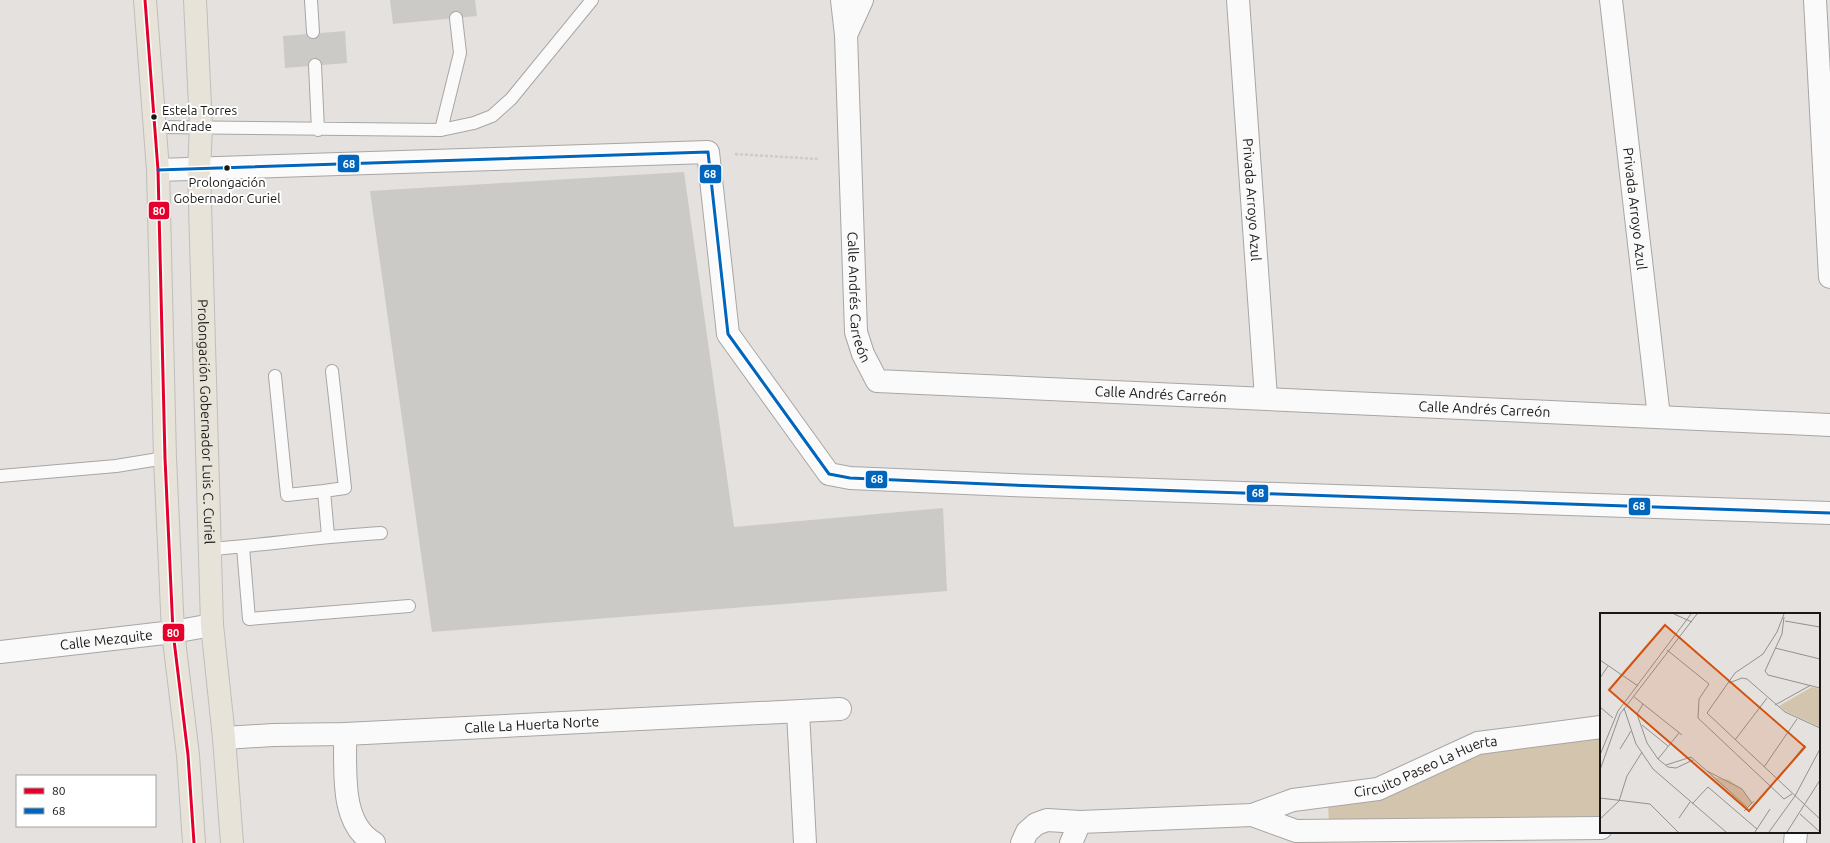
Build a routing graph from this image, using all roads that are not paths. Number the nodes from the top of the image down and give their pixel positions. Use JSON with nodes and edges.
{"nodes":[{"id":1,"x":145,"y":0,"type":"edge"},
{"id":2,"x":195,"y":0,"type":"edge"},
{"id":3,"x":311,"y":0,"type":"edge"},
{"id":4,"x":592,"y":0,"type":"edge"},
{"id":5,"x":842,"y":0,"type":"edge"},
{"id":6,"x":862,"y":0,"type":"edge"},
{"id":7,"x":1238,"y":0,"type":"edge"},
{"id":8,"x":1612,"y":0,"type":"edge"},
{"id":9,"x":1815,"y":0,"type":"edge"},
{"id":10,"x":456,"y":18,"type":"dead end"},
{"id":11,"x":313,"y":32,"type":"dead end"},
{"id":12,"x":846,"y":35,"type":"junction"},
{"id":13,"x":315,"y":65,"type":"dead end"},
{"id":14,"x":156,"y":127,"type":"junction"},
{"id":15,"x":202,"y":127,"type":"junction"},
{"id":16,"x":318,"y":130,"type":"junction"},
{"id":17,"x":441,"y":130,"type":"junction"},
{"id":18,"x":158,"y":170,"type":"junction"},
{"id":19,"x":199,"y":170,"type":"junction"},
{"id":20,"x":1830,"y":276,"type":"edge"},
{"id":21,"x":332,"y":371,"type":"dead end"},
{"id":22,"x":275,"y":376,"type":"dead end"},
{"id":23,"x":1266,"y":398,"type":"junction"},
{"id":24,"x":1659,"y":417,"type":"junction"},
{"id":25,"x":1830,"y":425,"type":"edge"},
{"id":26,"x":165,"y":458,"type":"junction"},
{"id":27,"x":0,"y":476,"type":"edge"},
{"id":28,"x":324,"y":491,"type":"junction"},
{"id":29,"x":1830,"y":513,"type":"edge"},
{"id":30,"x":381,"y":533,"type":"dead end"},
{"id":31,"x":328,"y":536,"type":"junction"},
{"id":32,"x":243,"y":547,"type":"junction"},
{"id":33,"x":210,"y":548,"type":"junction"},
{"id":34,"x":409,"y":606,"type":"dead end"},
{"id":35,"x":212,"y":625,"type":"junction"},
{"id":36,"x":173,"y":632,"type":"junction"},
{"id":37,"x":0,"y":652,"type":"edge"},
{"id":38,"x":840,"y":709,"type":"dead end"},
{"id":39,"x":798,"y":712,"type":"junction"},
{"id":40,"x":1600,"y":727,"type":"edge"},
{"id":41,"x":344,"y":734,"type":"junction"},
{"id":42,"x":224,"y":738,"type":"junction"},
{"id":43,"x":1252,"y":815,"type":"junction"},
{"id":44,"x":1080,"y":822,"type":"junction"},
{"id":45,"x":1600,"y":828,"type":"edge"},
{"id":46,"x":1796,"y":833,"type":"edge"},
{"id":47,"x":194,"y":843,"type":"edge"},
{"id":48,"x":232,"y":843,"type":"edge"},
{"id":49,"x":374,"y":843,"type":"edge"},
{"id":50,"x":805,"y":843,"type":"edge"},
{"id":51,"x":1022,"y":843,"type":"edge"},
{"id":52,"x":1071,"y":843,"type":"edge"},
{"id":53,"x":1795,"y":843,"type":"edge"}],
"edges":[{"from":1,"to":14,"type":"main road"},
{"from":2,"to":15,"type":"main road","name":"Prolongación Gobernador Luis C. Curiel"},
{"from":3,"to":11,"type":"lane"},
{"from":4,"to":17,"type":"lane"},
{"from":5,"to":12,"type":"street","name":"Calle Andrés Carreón"},
{"from":6,"to":12,"type":"street"},
{"from":7,"to":23,"type":"street","name":"Privada Arroyo Azul"},
{"from":8,"to":24,"type":"street","name":"Privada Arroyo Azul"},
{"from":9,"to":20,"type":"street"},
{"from":10,"to":17,"type":"lane"},
{"from":12,"to":23,"type":"street","name":"Calle Andrés Carreón"},
{"from":13,"to":16,"type":"lane"},
{"from":14,"to":15,"type":"lane"},
{"from":14,"to":18,"type":"main road"},
{"from":15,"to":16,"type":"lane"},
{"from":15,"to":19,"type":"main road","name":"Prolongación Gobernador Luis C. Curiel"},
{"from":16,"to":17,"type":"lane"},
{"from":18,"to":19,"type":"street"},
{"from":18,"to":26,"type":"main road"},
{"from":19,"to":29,"type":"street"},
{"from":19,"to":33,"type":"main road","name":"Prolongación Gobernador Luis C. Curiel"},
{"from":21,"to":28,"type":"lane"},
{"from":22,"to":28,"type":"lane"},
{"from":23,"to":24,"type":"street","name":"Calle Andrés Carreón"},
{"from":24,"to":25,"type":"street","name":"Calle Andrés Carreón"},
{"from":26,"to":27,"type":"lane"},
{"from":26,"to":36,"type":"main road"},
{"from":28,"to":31,"type":"lane"},
{"from":30,"to":31,"type":"lane"},
{"from":31,"to":32,"type":"lane"},
{"from":32,"to":33,"type":"lane"},
{"from":32,"to":34,"type":"lane"},
{"from":33,"to":35,"type":"main road","name":"Prolongación Gobernador Luis C. Curiel"},
{"from":35,"to":36,"type":"street","name":"Calle Mezquite"},
{"from":35,"to":42,"type":"main road","name":"Prolongación Gobernador Luis C. Curiel"},
{"from":36,"to":37,"type":"street","name":"Calle Mezquite"},
{"from":36,"to":47,"type":"main road"},
{"from":38,"to":39,"type":"street","name":"Calle La Huerta Norte"},
{"from":39,"to":41,"type":"street","name":"Calle La Huerta Norte"},
{"from":39,"to":50,"type":"street"},
{"from":40,"to":43,"type":"street","name":"Circuito Paseo La Huerta"},
{"from":41,"to":42,"type":"street","name":"Calle La Huerta Norte"},
{"from":41,"to":49,"type":"street"},
{"from":42,"to":48,"type":"main road","name":"Prolongación Gobernador Luis C. Curiel"},
{"from":43,"to":44,"type":"street","name":"Circuito Paseo La Huerta"},
{"from":43,"to":45,"type":"street","name":"Circuito Paseo La Huerta"},
{"from":44,"to":51,"type":"street","name":"Circuito Paseo La Huerta"},
{"from":44,"to":52,"type":"street"},
{"from":46,"to":53,"type":"street"}]}
